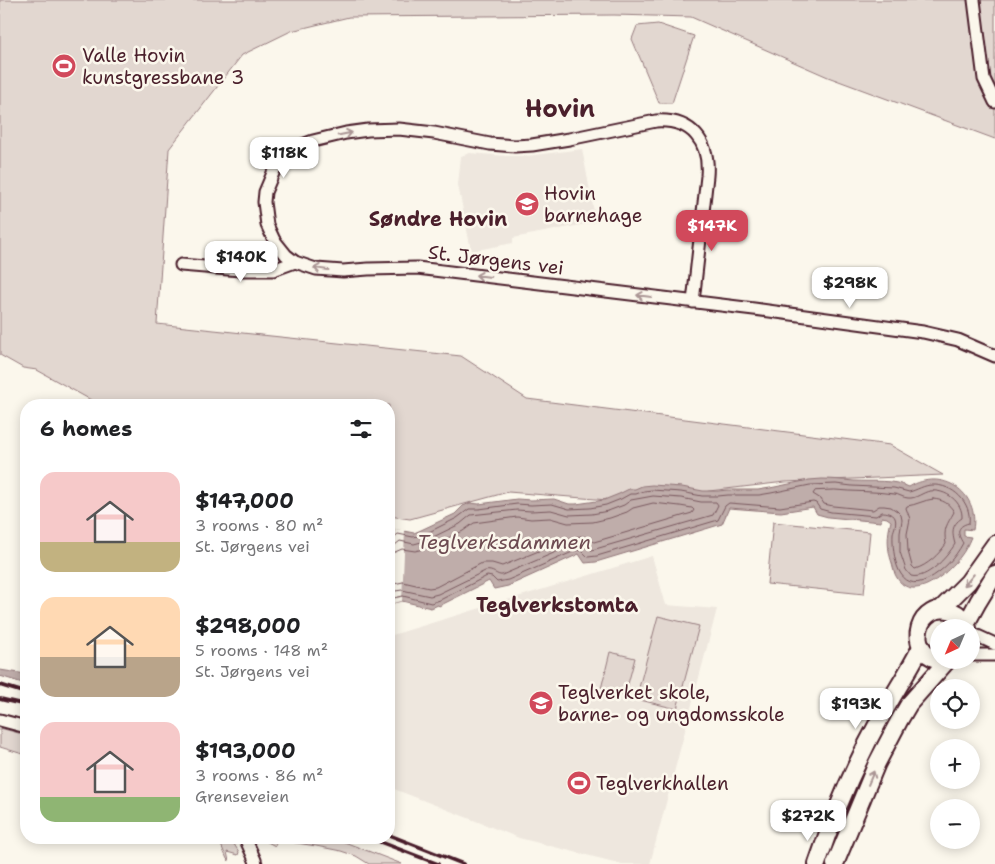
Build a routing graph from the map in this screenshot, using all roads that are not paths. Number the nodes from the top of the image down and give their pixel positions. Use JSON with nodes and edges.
{"nodes":[{"id":1,"x":974,"y":0,"type":"edge"},
{"id":2,"x":995,"y":102,"type":"edge"},
{"id":3,"x":295,"y":262,"type":"junction"},
{"id":4,"x":181,"y":265,"type":"dead end"},
{"id":5,"x":693,"y":302,"type":"junction"},
{"id":6,"x":995,"y":356,"type":"edge"},
{"id":7,"x":995,"y":544,"type":"edge"},
{"id":8,"x":995,"y":574,"type":"edge"},
{"id":9,"x":941,"y":609,"type":"junction"},
{"id":10,"x":963,"y":619,"type":"edge"},
{"id":11,"x":971,"y":619,"type":"edge"},
{"id":12,"x":980,"y":635,"type":"edge"},
{"id":13,"x":995,"y":644,"type":"edge"},
{"id":14,"x":921,"y":647,"type":"junction"},
{"id":15,"x":980,"y":655,"type":"edge"},
{"id":16,"x":995,"y":655,"type":"edge"},
{"id":17,"x":930,"y":657,"type":"edge"},
{"id":18,"x":936,"y":669,"type":"edge"},
{"id":19,"x":0,"y":720,"type":"edge"},
{"id":20,"x":20,"y":725,"type":"edge"},
{"id":21,"x":828,"y":830,"type":"junction"},
{"id":22,"x":248,"y":844,"type":"edge"},
{"id":23,"x":256,"y":864,"type":"edge"},
{"id":24,"x":816,"y":864,"type":"edge"},
{"id":25,"x":826,"y":864,"type":"edge"},
{"id":26,"x":835,"y":864,"type":"edge"}],
"edges":[{"from":1,"to":2,"type":"street"},
{"from":3,"to":4,"type":"street"},
{"from":5,"to":3,"type":"street","name":"St. Jørgens vei","one_way":true},
{"from":3,"to":5,"type":"street","name":"St. Jørgens vei","one_way":true},
{"from":5,"to":6,"type":"street","name":"St. Jørgens vei"},
{"from":7,"to":9,"type":"main road","one_way":true},
{"from":8,"to":11,"type":"main road"},
{"from":9,"to":10,"type":"main road"},
{"from":9,"to":14,"type":"main road"},
{"from":12,"to":13,"type":"street"},
{"from":14,"to":17,"type":"main road"},
{"from":14,"to":21,"type":"main road"},
{"from":15,"to":16,"type":"street"},
{"from":26,"to":18,"type":"main road","one_way":true},
{"from":19,"to":20,"type":"street"},
{"from":21,"to":24,"type":"main road"},
{"from":21,"to":25,"type":"main road"},
{"from":22,"to":23,"type":"street"}]}
